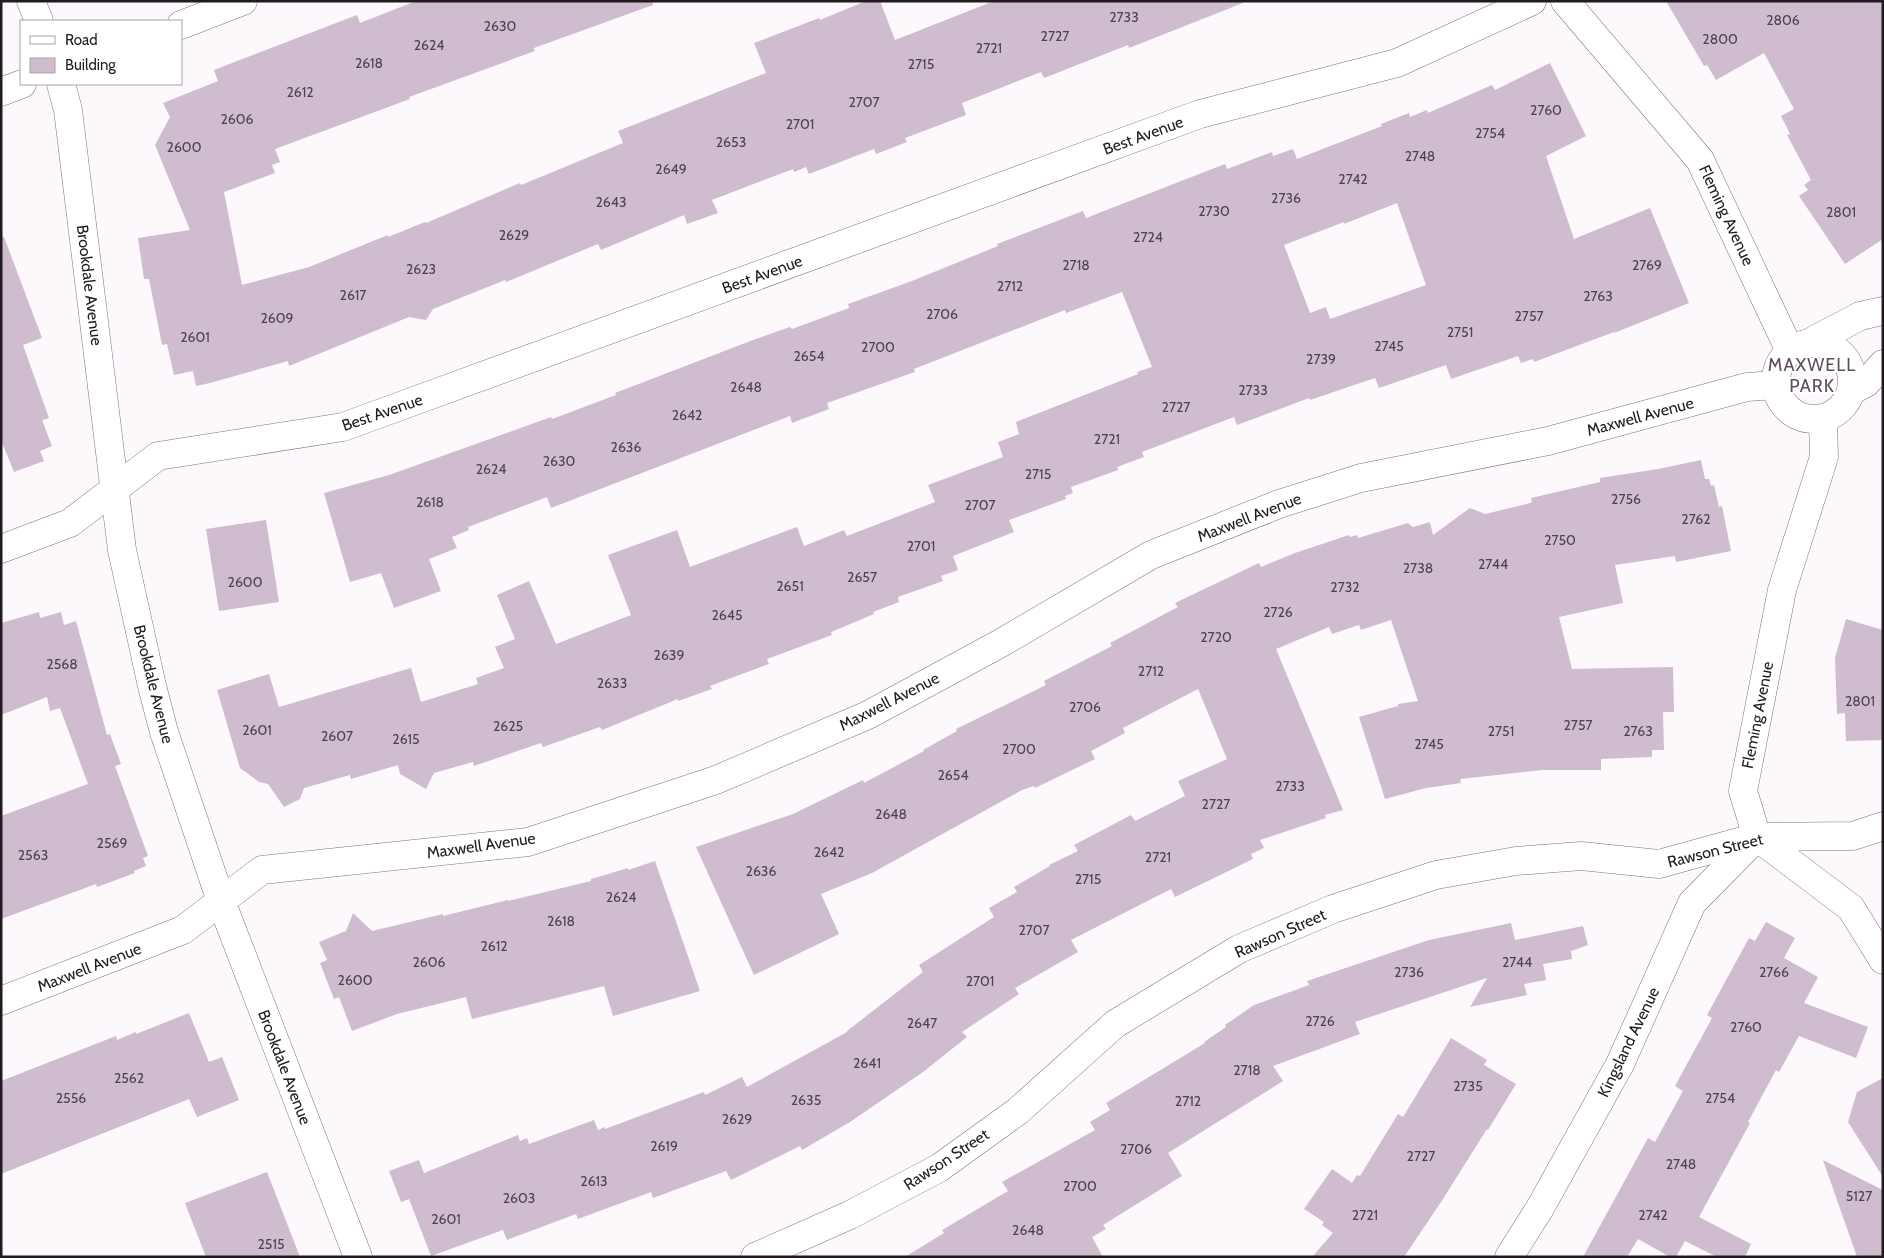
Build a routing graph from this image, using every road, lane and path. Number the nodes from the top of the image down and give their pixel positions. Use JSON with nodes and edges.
{"nodes":[{"id":1,"x":31,"y":1,"type":"edge"},
{"id":2,"x":243,"y":1,"type":"edge"},
{"id":3,"x":1532,"y":1,"type":"edge"},
{"id":4,"x":1566,"y":1,"type":"edge"},
{"id":5,"x":38,"y":20,"type":"edge"},
{"id":6,"x":182,"y":26,"type":"edge"},
{"id":7,"x":20,"y":85,"type":"edge"},
{"id":8,"x":61,"y":85,"type":"edge"},
{"id":9,"x":1,"y":92,"type":"edge"},
{"id":10,"x":1883,"y":311,"type":"edge"},
{"id":11,"x":1799,"y":347,"type":"junction"},
{"id":12,"x":1883,"y":364,"type":"edge"},
{"id":13,"x":1776,"y":385,"type":"junction"},
{"id":14,"x":1851,"y":392,"type":"junction"},
{"id":15,"x":1823,"y":419,"type":"junction"},
{"id":16,"x":116,"y":488,"type":"junction"},
{"id":17,"x":1,"y":549,"type":"edge"},
{"id":18,"x":1883,"y":826,"type":"edge"},
{"id":19,"x":1757,"y":837,"type":"junction"},
{"id":20,"x":221,"y":901,"type":"junction"},
{"id":21,"x":1883,"y":960,"type":"edge"},
{"id":22,"x":1,"y":1001,"type":"edge"},
{"id":23,"x":358,"y":1257,"type":"edge"},
{"id":24,"x":755,"y":1257,"type":"edge"},
{"id":25,"x":1510,"y":1257,"type":"edge"}],
"edges":[{"from":1,"to":5,"type":"street"},
{"from":2,"to":6,"type":"street"},
{"from":3,"to":16,"type":"street","name":"Best Avenue"},
{"from":4,"to":11,"type":"street","name":"Fleming Avenue"},
{"from":7,"to":9,"type":"street"},
{"from":8,"to":16,"type":"street","name":"Brookdale Avenue"},
{"from":10,"to":11,"type":"street"},
{"from":11,"to":13,"type":"street"},
{"from":11,"to":14,"type":"street"},
{"from":12,"to":14,"type":"street"},
{"from":13,"to":15,"type":"street"},
{"from":13,"to":20,"type":"street","name":"Maxwell Avenue"},
{"from":14,"to":15,"type":"street"},
{"from":15,"to":19,"type":"street","name":"Fleming Avenue"},
{"from":16,"to":17,"type":"street","name":"Best Avenue"},
{"from":16,"to":20,"type":"street","name":"Brookdale Avenue"},
{"from":18,"to":19,"type":"street","name":"Rawson Street"},
{"from":19,"to":21,"type":"street"},
{"from":19,"to":24,"type":"street","name":"Rawson Street"},
{"from":19,"to":25,"type":"street","name":"Kingsland Avenue"},
{"from":20,"to":22,"type":"street","name":"Maxwell Avenue"},
{"from":20,"to":23,"type":"street","name":"Brookdale Avenue"}]}
